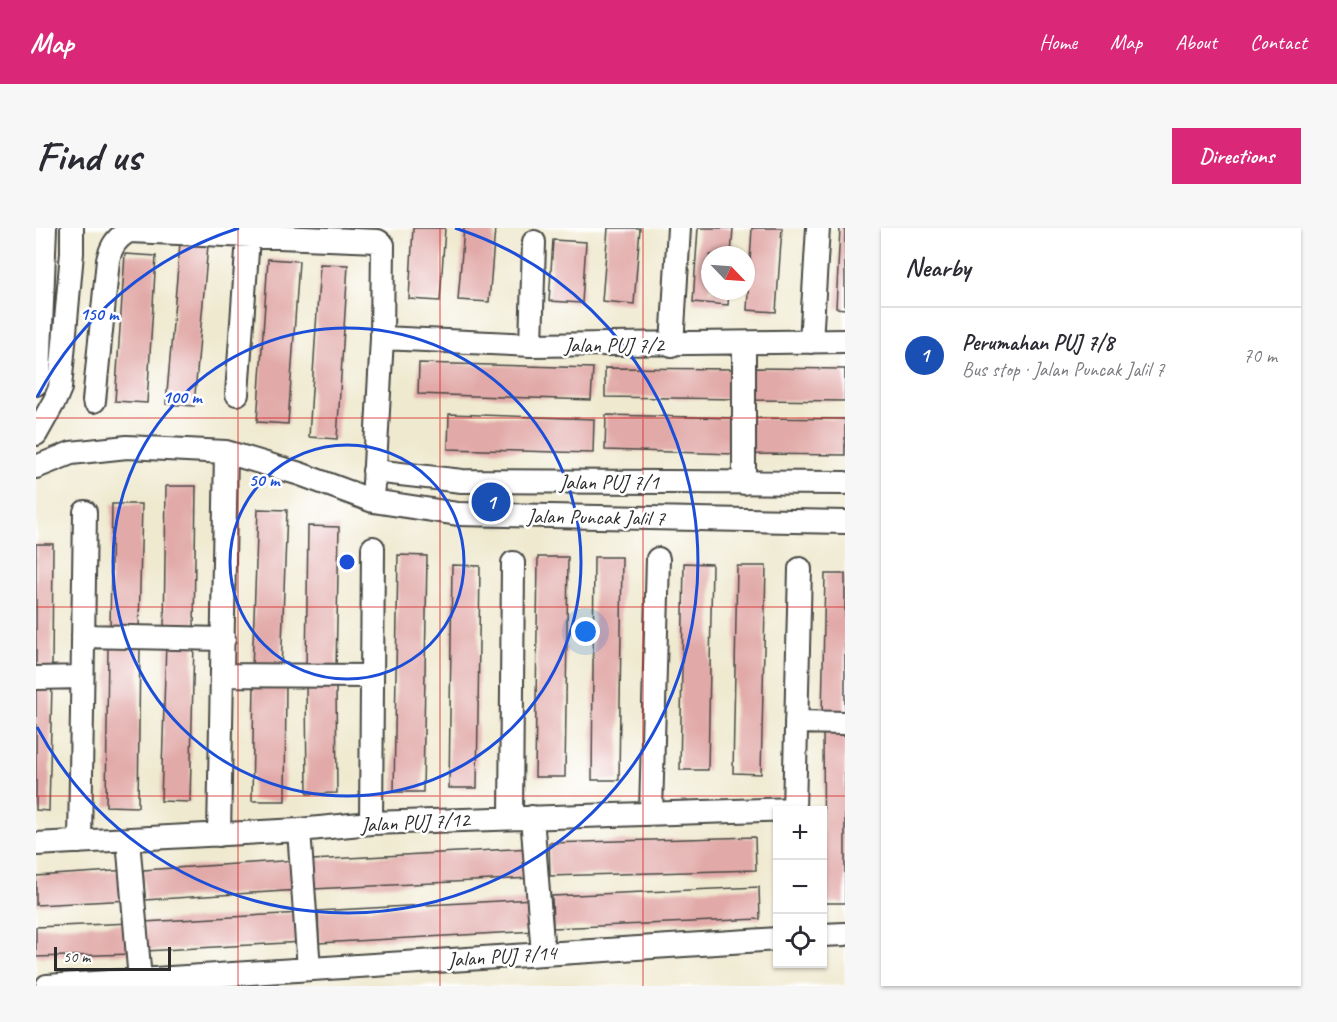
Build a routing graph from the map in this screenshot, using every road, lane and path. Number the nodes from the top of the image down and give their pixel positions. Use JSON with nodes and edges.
{"nodes":[{"id":1,"x":45,"y":228,"type":"edge"},
{"id":2,"x":72,"y":228,"type":"edge"},
{"id":3,"x":679,"y":228,"type":"edge"},
{"id":4,"x":818,"y":228,"type":"edge"},
{"id":5,"x":248,"y":237,"type":"junction"},
{"id":6,"x":534,"y":242,"type":"dead end"},
{"id":7,"x":40,"y":282,"type":"edge"},
{"id":8,"x":38,"y":326,"type":"edge"},
{"id":9,"x":382,"y":338,"type":"junction"},
{"id":10,"x":845,"y":341,"type":"edge"},
{"id":11,"x":811,"y":342,"type":"junction"},
{"id":12,"x":744,"y":343,"type":"junction"},
{"id":13,"x":531,"y":345,"type":"junction"},
{"id":14,"x":672,"y":345,"type":"junction"},
{"id":15,"x":36,"y":384,"type":"edge"},
{"id":16,"x":237,"y":393,"type":"dead end"},
{"id":17,"x":94,"y":401,"type":"dead end"},
{"id":18,"x":36,"y":434,"type":"edge"},
{"id":19,"x":226,"y":452,"type":"junction"},
{"id":20,"x":36,"y":467,"type":"edge"},
{"id":21,"x":374,"y":471,"type":"junction"},
{"id":22,"x":744,"y":483,"type":"junction"},
{"id":23,"x":845,"y":483,"type":"edge"},
{"id":24,"x":373,"y":501,"type":"junction"},
{"id":25,"x":85,"y":512,"type":"dead end"},
{"id":26,"x":845,"y":522,"type":"edge"},
{"id":27,"x":373,"y":548,"type":"dead end"},
{"id":28,"x":658,"y":559,"type":"dead end"},
{"id":29,"x":513,"y":563,"type":"dead end"},
{"id":30,"x":800,"y":569,"type":"dead end"},
{"id":31,"x":83,"y":636,"type":"junction"},
{"id":32,"x":224,"y":639,"type":"junction"},
{"id":33,"x":223,"y":675,"type":"junction"},
{"id":34,"x":372,"y":676,"type":"junction"},
{"id":35,"x":82,"y":677,"type":"junction"},
{"id":36,"x":36,"y":678,"type":"edge"},
{"id":37,"x":796,"y":722,"type":"junction"},
{"id":38,"x":845,"y":723,"type":"edge"},
{"id":39,"x":794,"y":806,"type":"edge"},
{"id":40,"x":773,"y":810,"type":"edge"},
{"id":41,"x":651,"y":812,"type":"junction"},
{"id":42,"x":522,"y":818,"type":"junction"},
{"id":43,"x":371,"y":823,"type":"junction"},
{"id":44,"x":299,"y":831,"type":"junction"},
{"id":45,"x":219,"y":835,"type":"junction"},
{"id":46,"x":128,"y":840,"type":"junction"},
{"id":47,"x":80,"y":842,"type":"junction"},
{"id":48,"x":36,"y":844,"type":"edge"},
{"id":49,"x":845,"y":934,"type":"edge"},
{"id":50,"x":827,"y":935,"type":"edge"},
{"id":51,"x":773,"y":939,"type":"edge"},
{"id":52,"x":543,"y":954,"type":"junction"},
{"id":53,"x":309,"y":969,"type":"junction"},
{"id":54,"x":140,"y":980,"type":"junction"},
{"id":55,"x":47,"y":986,"type":"edge"}],
"edges":[{"from":1,"to":7,"type":"street"},
{"from":2,"to":18,"type":"street"},
{"from":3,"to":14,"type":"street"},
{"from":4,"to":11,"type":"street"},
{"from":5,"to":9,"type":"street"},
{"from":5,"to":16,"type":"street"},
{"from":5,"to":17,"type":"street"},
{"from":6,"to":13,"type":"street"},
{"from":7,"to":8,"type":"street"},
{"from":8,"to":15,"type":"street"},
{"from":9,"to":13,"type":"street","name":"Jalan PUJ 7/2"},
{"from":9,"to":21,"type":"street"},
{"from":10,"to":11,"type":"street","name":"Jalan PUJ 7/2"},
{"from":11,"to":12,"type":"street","name":"Jalan PUJ 7/2"},
{"from":12,"to":14,"type":"street","name":"Jalan PUJ 7/2"},
{"from":12,"to":22,"type":"street"},
{"from":13,"to":14,"type":"street","name":"Jalan PUJ 7/2"},
{"from":19,"to":20,"type":"street","name":"Jalan Puncak Jalil 7"},
{"from":19,"to":24,"type":"street","name":"Jalan Puncak Jalil 7"},
{"from":19,"to":32,"type":"street"},
{"from":21,"to":22,"type":"street","name":"Jalan PUJ 7/1"},
{"from":21,"to":24,"type":"street"},
{"from":22,"to":23,"type":"street","name":"Jalan PUJ 7/1"},
{"from":24,"to":26,"type":"street","name":"Jalan Puncak Jalil 7"},
{"from":25,"to":31,"type":"street"},
{"from":27,"to":34,"type":"street"},
{"from":28,"to":41,"type":"street"},
{"from":29,"to":42,"type":"street"},
{"from":30,"to":37,"type":"street"},
{"from":31,"to":32,"type":"street"},
{"from":31,"to":35,"type":"street"},
{"from":32,"to":33,"type":"street"},
{"from":33,"to":34,"type":"street"},
{"from":33,"to":45,"type":"street"},
{"from":34,"to":43,"type":"street"},
{"from":35,"to":36,"type":"street"},
{"from":35,"to":47,"type":"street"},
{"from":37,"to":38,"type":"street"},
{"from":37,"to":39,"type":"street"},
{"from":40,"to":41,"type":"street","name":"Jalan PUJ 7/12"},
{"from":41,"to":42,"type":"street","name":"Jalan PUJ 7/12"},
{"from":42,"to":43,"type":"street","name":"Jalan PUJ 7/12"},
{"from":42,"to":52,"type":"street"},
{"from":43,"to":44,"type":"street","name":"Jalan PUJ 7/12"},
{"from":44,"to":45,"type":"street","name":"Jalan PUJ 7/12"},
{"from":44,"to":53,"type":"street"},
{"from":45,"to":46,"type":"street","name":"Jalan PUJ 7/12"},
{"from":46,"to":47,"type":"street","name":"Jalan PUJ 7/12"},
{"from":46,"to":54,"type":"street"},
{"from":47,"to":48,"type":"street","name":"Jalan PUJ 7/12"},
{"from":49,"to":50,"type":"street"},
{"from":51,"to":52,"type":"street","name":"Jalan PUJ 7/14"},
{"from":52,"to":53,"type":"street","name":"Jalan PUJ 7/14"},
{"from":53,"to":54,"type":"street","name":"Jalan PUJ 7/14"},
{"from":54,"to":55,"type":"street","name":"Jalan PUJ 7/14"}]}
